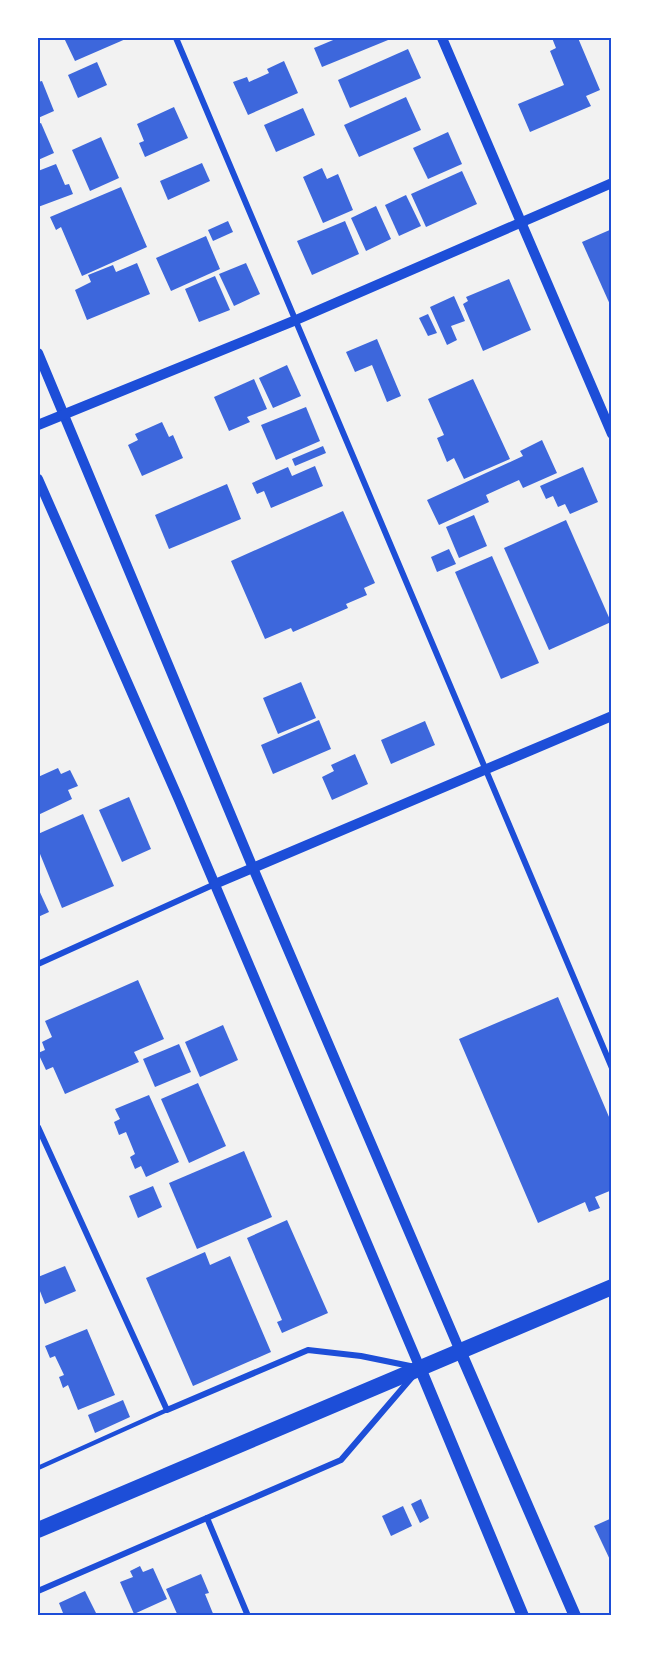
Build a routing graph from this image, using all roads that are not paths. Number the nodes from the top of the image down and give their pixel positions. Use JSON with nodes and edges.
{"nodes":[{"id":1,"x":176,"y":38,"type":"edge"},
{"id":2,"x":442,"y":38,"type":"edge"},
{"id":3,"x":612,"y":183,"type":"edge"},
{"id":4,"x":520,"y":223,"type":"junction"},
{"id":5,"x":296,"y":320,"type":"junction"},
{"id":6,"x":38,"y":353,"type":"edge"},
{"id":7,"x":607,"y":410,"type":"edge"},
{"id":8,"x":63,"y":414,"type":"junction"},
{"id":9,"x":38,"y":425,"type":"edge"},
{"id":10,"x":612,"y":434,"type":"edge"},
{"id":11,"x":38,"y":479,"type":"edge"},
{"id":12,"x":612,"y":716,"type":"edge"},
{"id":13,"x":486,"y":769,"type":"junction"},
{"id":14,"x":253,"y":868,"type":"junction"},
{"id":15,"x":215,"y":884,"type":"junction"},
{"id":16,"x":38,"y":964,"type":"edge"},
{"id":17,"x":612,"y":1068,"type":"edge"},
{"id":18,"x":38,"y":1127,"type":"edge"},
{"id":19,"x":612,"y":1287,"type":"edge"},
{"id":20,"x":460,"y":1351,"type":"junction"},
{"id":21,"x":420,"y":1368,"type":"junction"},
{"id":22,"x":167,"y":1410,"type":"junction"},
{"id":23,"x":38,"y":1468,"type":"edge"},
{"id":24,"x":207,"y":1518,"type":"junction"},
{"id":25,"x":38,"y":1530,"type":"edge"},
{"id":26,"x":38,"y":1591,"type":"edge"},
{"id":27,"x":248,"y":1616,"type":"edge"},
{"id":28,"x":523,"y":1616,"type":"edge"},
{"id":29,"x":575,"y":1616,"type":"edge"}],
"edges":[{"from":1,"to":5,"type":"street"},
{"from":2,"to":4,"type":"street"},
{"from":3,"to":4,"type":"street"},
{"from":4,"to":5,"type":"street"},
{"from":4,"to":7,"type":"street"},
{"from":5,"to":8,"type":"street"},
{"from":5,"to":13,"type":"street"},
{"from":6,"to":8,"type":"street"},
{"from":7,"to":10,"type":"street"},
{"from":8,"to":9,"type":"street"},
{"from":8,"to":14,"type":"street"},
{"from":11,"to":15,"type":"street"},
{"from":12,"to":13,"type":"street"},
{"from":13,"to":14,"type":"street"},
{"from":13,"to":17,"type":"street"},
{"from":14,"to":15,"type":"street"},
{"from":14,"to":20,"type":"street"},
{"from":15,"to":16,"type":"street"},
{"from":15,"to":21,"type":"street"},
{"from":18,"to":22,"type":"street"},
{"from":19,"to":20,"type":"highway"},
{"from":20,"to":21,"type":"highway"},
{"from":20,"to":29,"type":"main road"},
{"from":21,"to":22,"type":"street"},
{"from":21,"to":24,"type":"street"},
{"from":21,"to":25,"type":"highway"},
{"from":21,"to":28,"type":"main road"},
{"from":22,"to":23,"type":"lane"},
{"from":24,"to":26,"type":"street"},
{"from":24,"to":27,"type":"street"}]}
